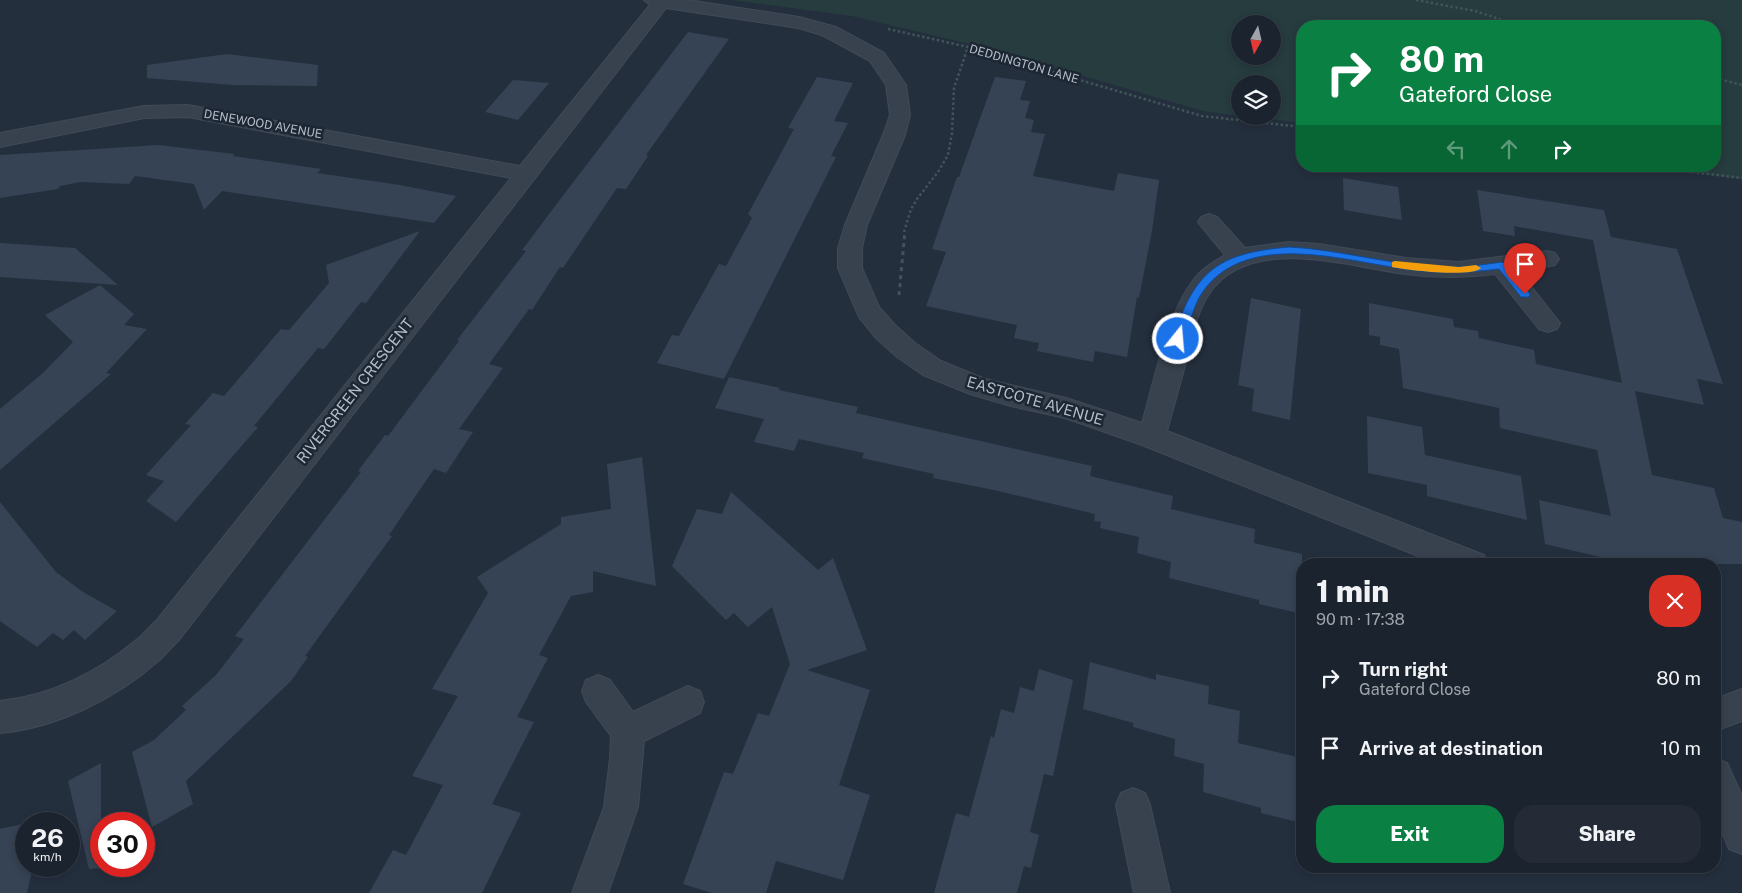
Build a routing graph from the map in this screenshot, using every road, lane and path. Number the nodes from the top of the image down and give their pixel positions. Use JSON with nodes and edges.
{"nodes":[{"id":1,"x":1416,"y":0,"type":"edge"},
{"id":2,"x":657,"y":1,"type":"edge"},
{"id":3,"x":1503,"y":20,"type":"edge"},
{"id":4,"x":882,"y":27,"type":"dead end"},
{"id":5,"x":968,"y":47,"type":"junction"},
{"id":6,"x":1721,"y":80,"type":"edge"},
{"id":7,"x":1742,"y":85,"type":"edge"},
{"id":8,"x":1296,"y":126,"type":"edge"},
{"id":9,"x":0,"y":140,"type":"edge"},
{"id":10,"x":1692,"y":172,"type":"edge"},
{"id":11,"x":526,"y":174,"type":"junction"},
{"id":12,"x":1742,"y":178,"type":"edge"},
{"id":13,"x":1209,"y":222,"type":"dead end"},
{"id":14,"x":1240,"y":257,"type":"junction"},
{"id":15,"x":1548,"y":259,"type":"dead end"},
{"id":16,"x":1502,"y":266,"type":"junction"},
{"id":17,"x":1548,"y":323,"type":"dead end"},
{"id":18,"x":906,"y":350,"type":"junction"},
{"id":19,"x":1152,"y":436,"type":"junction"},
{"id":20,"x":1457,"y":558,"type":"edge"},
{"id":21,"x":598,"y":691,"type":"dead end"},
{"id":22,"x":688,"y":702,"type":"dead end"},
{"id":23,"x":1742,"y":705,"type":"edge"},
{"id":24,"x":1721,"y":713,"type":"edge"},
{"id":25,"x":0,"y":716,"type":"edge"},
{"id":26,"x":628,"y":732,"type":"junction"},
{"id":27,"x":1721,"y":789,"type":"edge"},
{"id":28,"x":1133,"y":805,"type":"dead end"},
{"id":29,"x":1742,"y":836,"type":"edge"},
{"id":30,"x":590,"y":893,"type":"edge"},
{"id":31,"x":1152,"y":893,"type":"edge"}],
"edges":[{"from":1,"to":3,"type":"path"},
{"from":2,"to":11,"type":"street","name":"RIVERGREEN CRESCENT"},
{"from":2,"to":18,"type":"street","name":"EASTCOTE AVENUE"},
{"from":4,"to":5,"type":"path","name":"DEDDINGTON LANE"},
{"from":5,"to":8,"type":"path","name":"DEDDINGTON LANE"},
{"from":5,"to":18,"type":"path"},
{"from":6,"to":7,"type":"path"},
{"from":9,"to":11,"type":"street","name":"DENEWOOD AVENUE"},
{"from":10,"to":12,"type":"path"},
{"from":11,"to":25,"type":"street","name":"RIVERGREEN CRESCENT"},
{"from":13,"to":14,"type":"street"},
{"from":14,"to":16,"type":"street"},
{"from":14,"to":19,"type":"street"},
{"from":15,"to":16,"type":"street"},
{"from":16,"to":17,"type":"street"},
{"from":18,"to":19,"type":"street","name":"EASTCOTE AVENUE"},
{"from":19,"to":20,"type":"street","name":"EASTCOTE AVENUE"},
{"from":21,"to":26,"type":"street"},
{"from":22,"to":26,"type":"street"},
{"from":23,"to":24,"type":"street"},
{"from":26,"to":30,"type":"street"},
{"from":27,"to":29,"type":"street"},
{"from":28,"to":31,"type":"street"}]}
